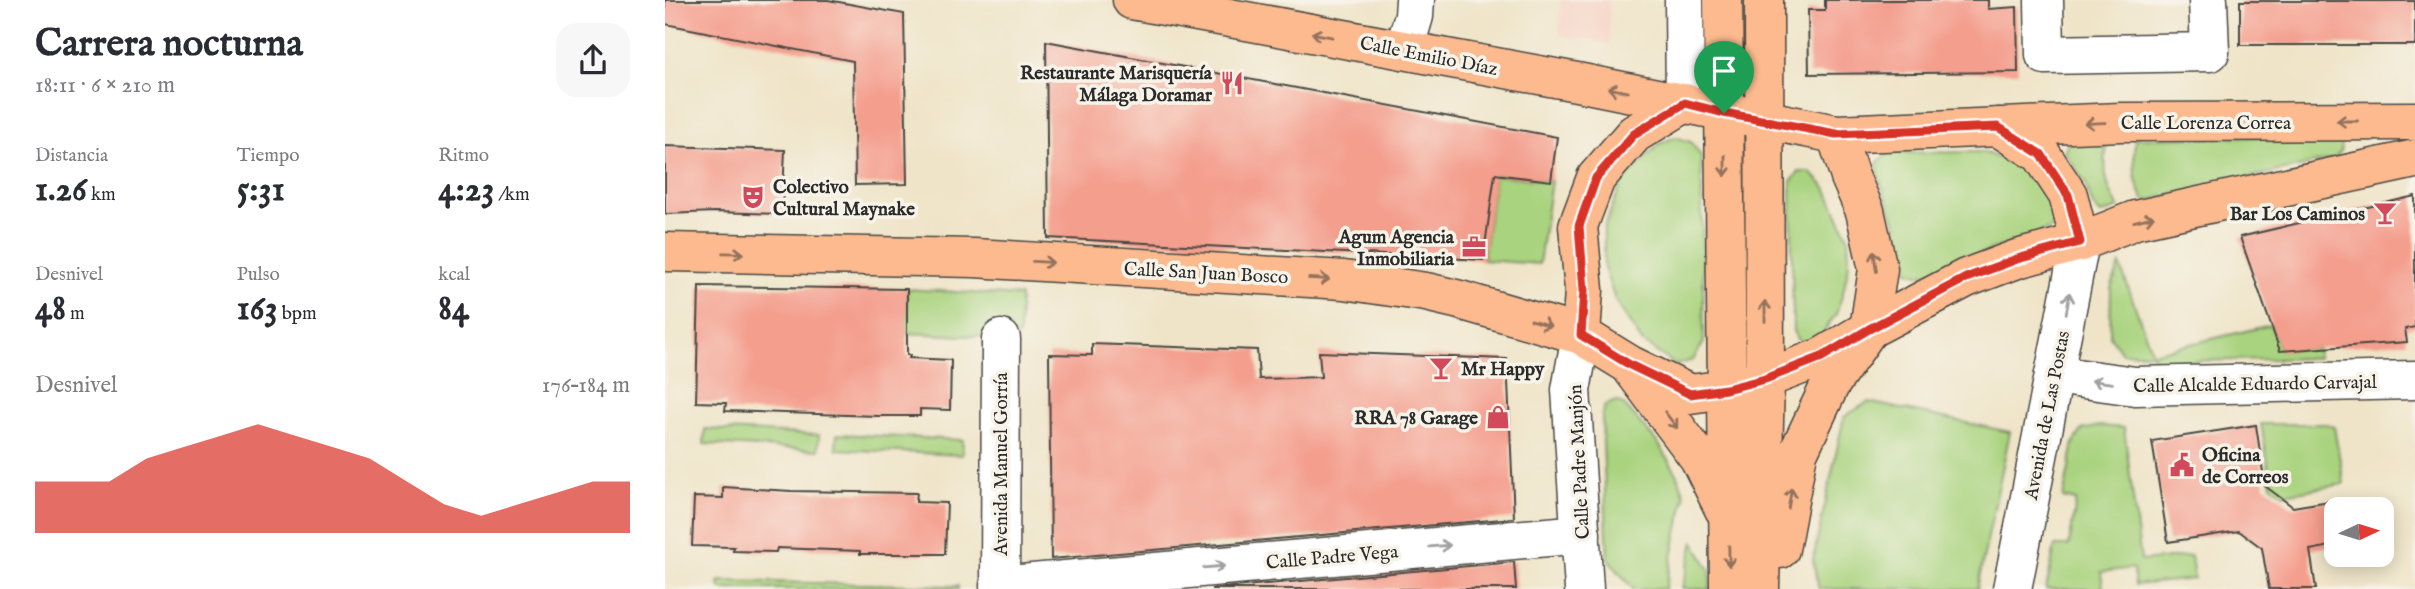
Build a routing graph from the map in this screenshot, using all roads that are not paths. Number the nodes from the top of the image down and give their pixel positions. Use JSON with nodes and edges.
{"nodes":[{"id":1,"x":1132,"y":0,"type":"edge"},
{"id":2,"x":1415,"y":0,"type":"edge"},
{"id":3,"x":1684,"y":0,"type":"edge"},
{"id":4,"x":1723,"y":0,"type":"edge"},
{"id":5,"x":1764,"y":0,"type":"edge"},
{"id":6,"x":2044,"y":0,"type":"edge"},
{"id":7,"x":2208,"y":0,"type":"edge"},
{"id":8,"x":1261,"y":11,"type":"edge"},
{"id":9,"x":1404,"y":50,"type":"junction"},
{"id":10,"x":1685,"y":103,"type":"junction"},
{"id":11,"x":1724,"y":113,"type":"junction"},
{"id":12,"x":1765,"y":121,"type":"junction"},
{"id":13,"x":2415,"y":121,"type":"edge"},
{"id":14,"x":1998,"y":127,"type":"junction"},
{"id":15,"x":1836,"y":134,"type":"junction"},
{"id":16,"x":2415,"y":159,"type":"edge"},
{"id":17,"x":2080,"y":242,"type":"junction"},
{"id":18,"x":665,"y":252,"type":"edge"},
{"id":19,"x":1869,"y":329,"type":"junction"},
{"id":20,"x":1581,"y":335,"type":"junction"},
{"id":21,"x":1001,"y":339,"type":"dead end"},
{"id":22,"x":1630,"y":365,"type":"junction"},
{"id":23,"x":2054,"y":375,"type":"junction"},
{"id":24,"x":1765,"y":379,"type":"junction"},
{"id":25,"x":2415,"y":380,"type":"edge"},
{"id":26,"x":1726,"y":389,"type":"junction"},
{"id":27,"x":1728,"y":517,"type":"junction"},
{"id":28,"x":1581,"y":534,"type":"junction"},
{"id":29,"x":1000,"y":587,"type":"edge"},
{"id":30,"x":1584,"y":589,"type":"edge"},
{"id":31,"x":1729,"y":589,"type":"edge"},
{"id":32,"x":1760,"y":589,"type":"edge"},
{"id":33,"x":1773,"y":589,"type":"edge"},
{"id":34,"x":2012,"y":589,"type":"edge"}],
"edges":[{"from":1,"to":8,"type":"main road","name":"Calle Emilio Díaz"},
{"from":2,"to":9,"type":"street"},
{"from":3,"to":10,"type":"street"},
{"from":4,"to":11,"type":"main road"},
{"from":5,"to":12,"type":"main road"},
{"from":6,"to":7,"type":"street"},
{"from":9,"to":8,"type":"main road","name":"Calle Emilio Díaz","one_way":true},
{"from":10,"to":9,"type":"main road","name":"Calle Emilio Díaz","one_way":true},
{"from":10,"to":11,"type":"main road","name":"Calle Emilio Díaz"},
{"from":10,"to":20,"type":"main road"},
{"from":11,"to":12,"type":"main road","name":"Calle Emilio Díaz"},
{"from":11,"to":26,"type":"main road","one_way":true},
{"from":12,"to":15,"type":"main road","name":"Calle Lorenza Correa"},
{"from":24,"to":12,"type":"main road","one_way":true},
{"from":13,"to":14,"type":"main road","name":"Calle Lorenza Correa","one_way":true},
{"from":14,"to":15,"type":"main road","name":"Calle Lorenza Correa"},
{"from":14,"to":17,"type":"main road"},
{"from":19,"to":15,"type":"main road","one_way":true},
{"from":17,"to":16,"type":"main road","one_way":true},
{"from":17,"to":19,"type":"main road"},
{"from":23,"to":17,"type":"street","name":"Avenida de Las Postas","one_way":true},
{"from":18,"to":20,"type":"main road","name":"Calle San Juan Bosco","one_way":true},
{"from":19,"to":24,"type":"main road"},
{"from":33,"to":19,"type":"main road","one_way":true},
{"from":20,"to":22,"type":"main road","name":"Calle San Juan Bosco"},
{"from":20,"to":28,"type":"street","name":"Calle Padre Manjón"},
{"from":21,"to":29,"type":"street","name":"Avenida Manuel Gorría"},
{"from":22,"to":26,"type":"main road","name":"Calle San Juan Bosco"},
{"from":22,"to":27,"type":"main road","one_way":true},
{"from":25,"to":23,"type":"street","name":"Calle Alcalde Eduardo Carvajal","one_way":true},
{"from":23,"to":34,"type":"street","name":"Avenida de Las Postas"},
{"from":24,"to":26,"type":"main road","name":"Calle San Juan Bosco"},
{"from":24,"to":32,"type":"main road"},
{"from":26,"to":27,"type":"main road"},
{"from":27,"to":31,"type":"main road","one_way":true},
{"from":29,"to":28,"type":"street","name":"Calle Padre Vega","one_way":true},
{"from":28,"to":30,"type":"street","name":"Calle Padre Manjón"}]}
